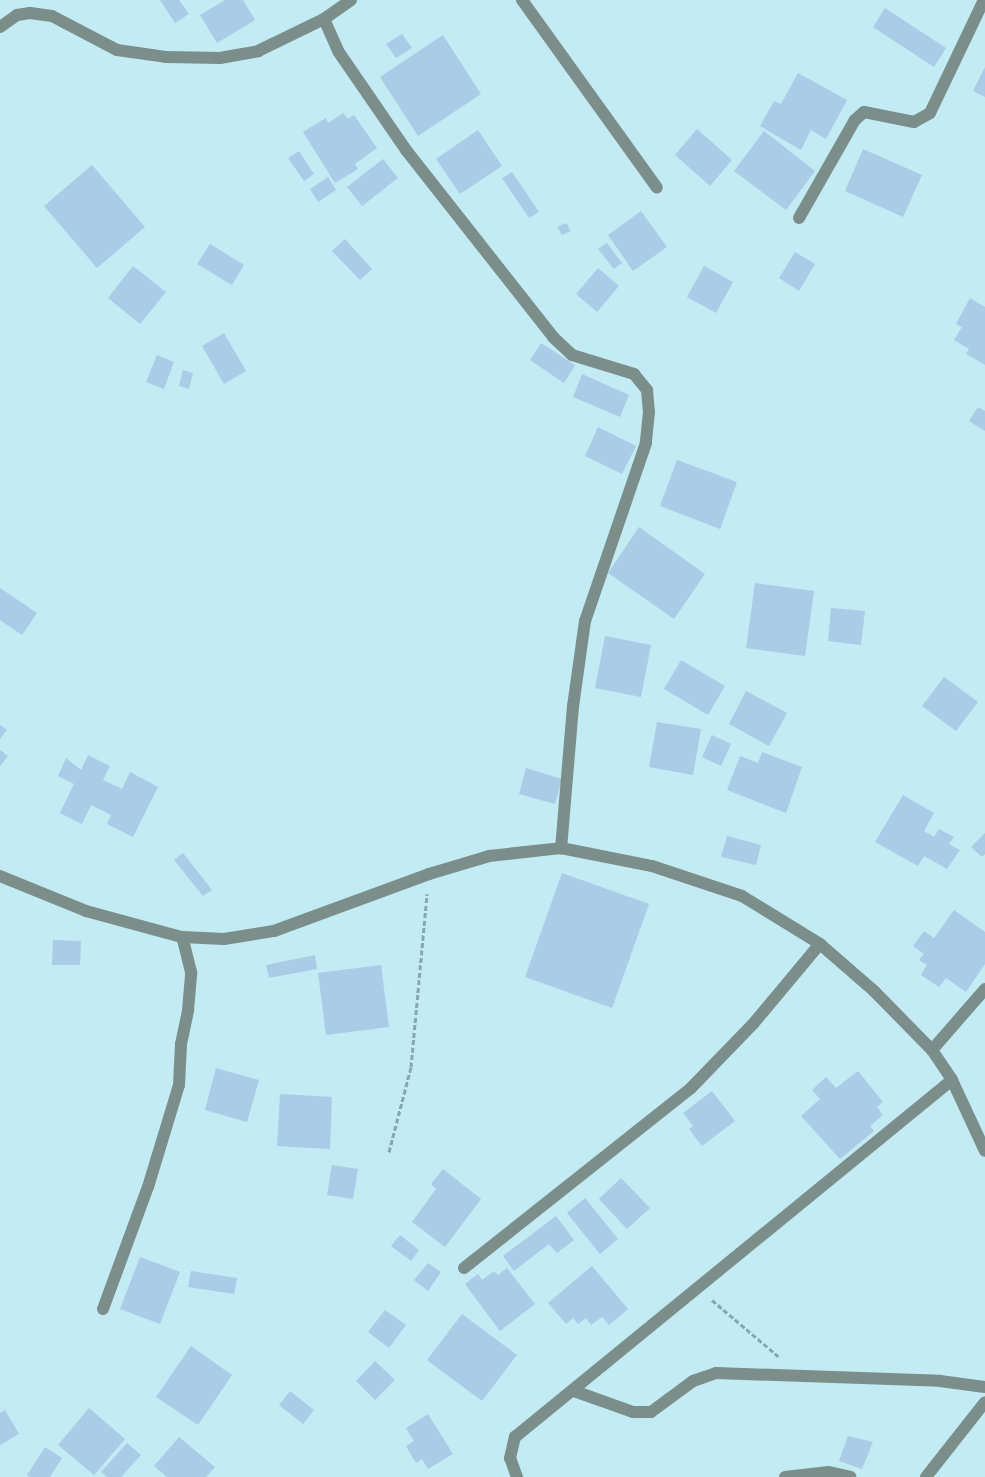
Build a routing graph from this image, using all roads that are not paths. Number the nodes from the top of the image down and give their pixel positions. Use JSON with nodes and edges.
{"nodes":[{"id":1,"x":352,"y":0,"type":"edge"},
{"id":2,"x":522,"y":0,"type":"edge"},
{"id":3,"x":984,"y":0,"type":"edge"},
{"id":4,"x":324,"y":20,"type":"junction"},
{"id":5,"x":0,"y":27,"type":"edge"},
{"id":6,"x":656,"y":188,"type":"dead end"},
{"id":7,"x":799,"y":218,"type":"dead end"},
{"id":8,"x":561,"y":848,"type":"junction"},
{"id":9,"x":0,"y":876,"type":"edge"},
{"id":10,"x":182,"y":937,"type":"junction"},
{"id":11,"x":820,"y":944,"type":"junction"},
{"id":12,"x":985,"y":989,"type":"edge"},
{"id":13,"x":932,"y":1050,"type":"junction"},
{"id":14,"x":952,"y":1080,"type":"junction"},
{"id":15,"x":985,"y":1151,"type":"edge"},
{"id":16,"x":464,"y":1268,"type":"dead end"},
{"id":17,"x":103,"y":1309,"type":"dead end"},
{"id":18,"x":985,"y":1387,"type":"edge"},
{"id":19,"x":574,"y":1390,"type":"junction"},
{"id":20,"x":985,"y":1402,"type":"edge"},
{"id":21,"x":517,"y":1477,"type":"edge"},
{"id":22,"x":785,"y":1477,"type":"edge"},
{"id":23,"x":850,"y":1477,"type":"edge"},
{"id":24,"x":926,"y":1477,"type":"edge"}],
"edges":[{"from":1,"to":4,"type":"street"},
{"from":2,"to":6,"type":"street"},
{"from":3,"to":7,"type":"street"},
{"from":4,"to":5,"type":"street"},
{"from":4,"to":8,"type":"street"},
{"from":8,"to":10,"type":"street"},
{"from":8,"to":11,"type":"street"},
{"from":9,"to":10,"type":"street"},
{"from":10,"to":17,"type":"street"},
{"from":11,"to":13,"type":"street"},
{"from":11,"to":16,"type":"street"},
{"from":12,"to":13,"type":"street"},
{"from":13,"to":14,"type":"street"},
{"from":14,"to":15,"type":"street"},
{"from":14,"to":19,"type":"street"},
{"from":18,"to":19,"type":"street"},
{"from":19,"to":21,"type":"street"},
{"from":20,"to":24,"type":"street"},
{"from":22,"to":23,"type":"street"}]}
